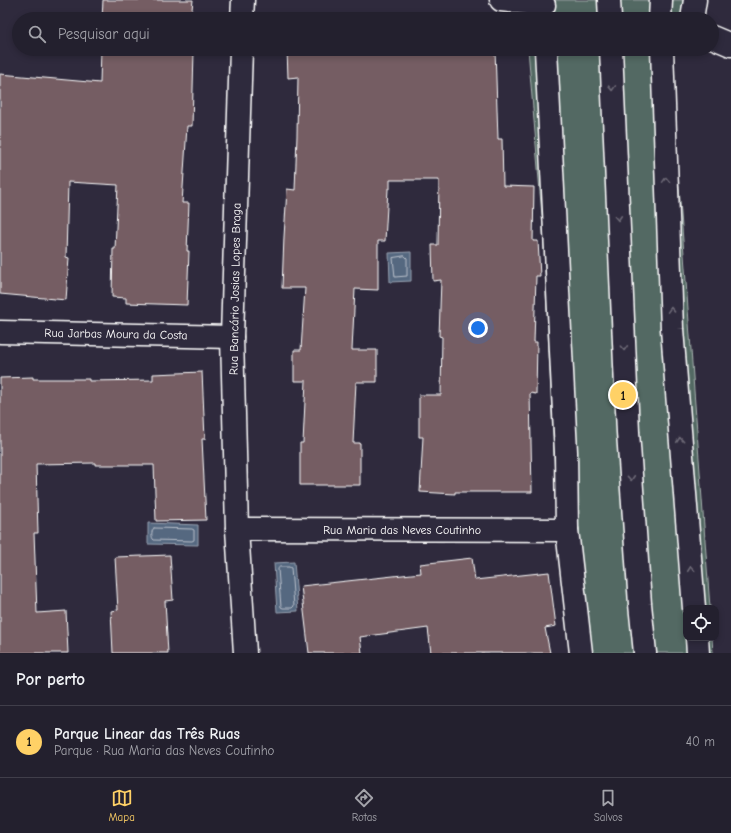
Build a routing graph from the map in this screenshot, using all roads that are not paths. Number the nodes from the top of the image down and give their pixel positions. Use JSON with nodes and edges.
{"nodes":[{"id":1,"x":243,"y":0,"type":"edge"},
{"id":2,"x":501,"y":0,"type":"edge"},
{"id":3,"x":609,"y":0,"type":"edge"},
{"id":4,"x":695,"y":0,"type":"edge"},
{"id":5,"x":544,"y":8,"type":"edge"},
{"id":6,"x":242,"y":12,"type":"edge"},
{"id":7,"x":610,"y":12,"type":"edge"},
{"id":8,"x":693,"y":12,"type":"edge"},
{"id":9,"x":719,"y":40,"type":"edge"},
{"id":10,"x":731,"y":45,"type":"edge"},
{"id":11,"x":241,"y":56,"type":"edge"},
{"id":12,"x":546,"y":56,"type":"edge"},
{"id":13,"x":611,"y":56,"type":"edge"},
{"id":14,"x":662,"y":56,"type":"edge"},
{"id":15,"x":0,"y":332,"type":"edge"},
{"id":16,"x":232,"y":337,"type":"junction"},
{"id":17,"x":237,"y":529,"type":"junction"},
{"id":18,"x":567,"y":530,"type":"junction"},
{"id":19,"x":694,"y":605,"type":"edge"},
{"id":20,"x":697,"y":641,"type":"edge"},
{"id":21,"x":245,"y":653,"type":"edge"},
{"id":22,"x":581,"y":653,"type":"edge"},
{"id":23,"x":645,"y":653,"type":"edge"},
{"id":24,"x":698,"y":653,"type":"edge"}],
"edges":[{"from":1,"to":6,"type":"street"},
{"from":2,"to":5,"type":"street"},
{"from":3,"to":7,"type":"street"},
{"from":4,"to":8,"type":"street"},
{"from":9,"to":10,"type":"street"},
{"from":11,"to":16,"type":"street","name":"Rua Bancário Josias Lopes Braga"},
{"from":12,"to":18,"type":"street"},
{"from":13,"to":23,"type":"street","one_way":true},
{"from":19,"to":14,"type":"street","one_way":true},
{"from":15,"to":16,"type":"street","name":"Rua Jarbas Moura da Costa"},
{"from":16,"to":17,"type":"street","name":"Rua Bancário Josias Lopes Braga"},
{"from":17,"to":18,"type":"street","name":"Rua Maria das Neves Coutinho"},
{"from":17,"to":21,"type":"street","name":"Rua Bancário Josias Lopes Braga"},
{"from":18,"to":22,"type":"street"},
{"from":20,"to":24,"type":"street"}]}
